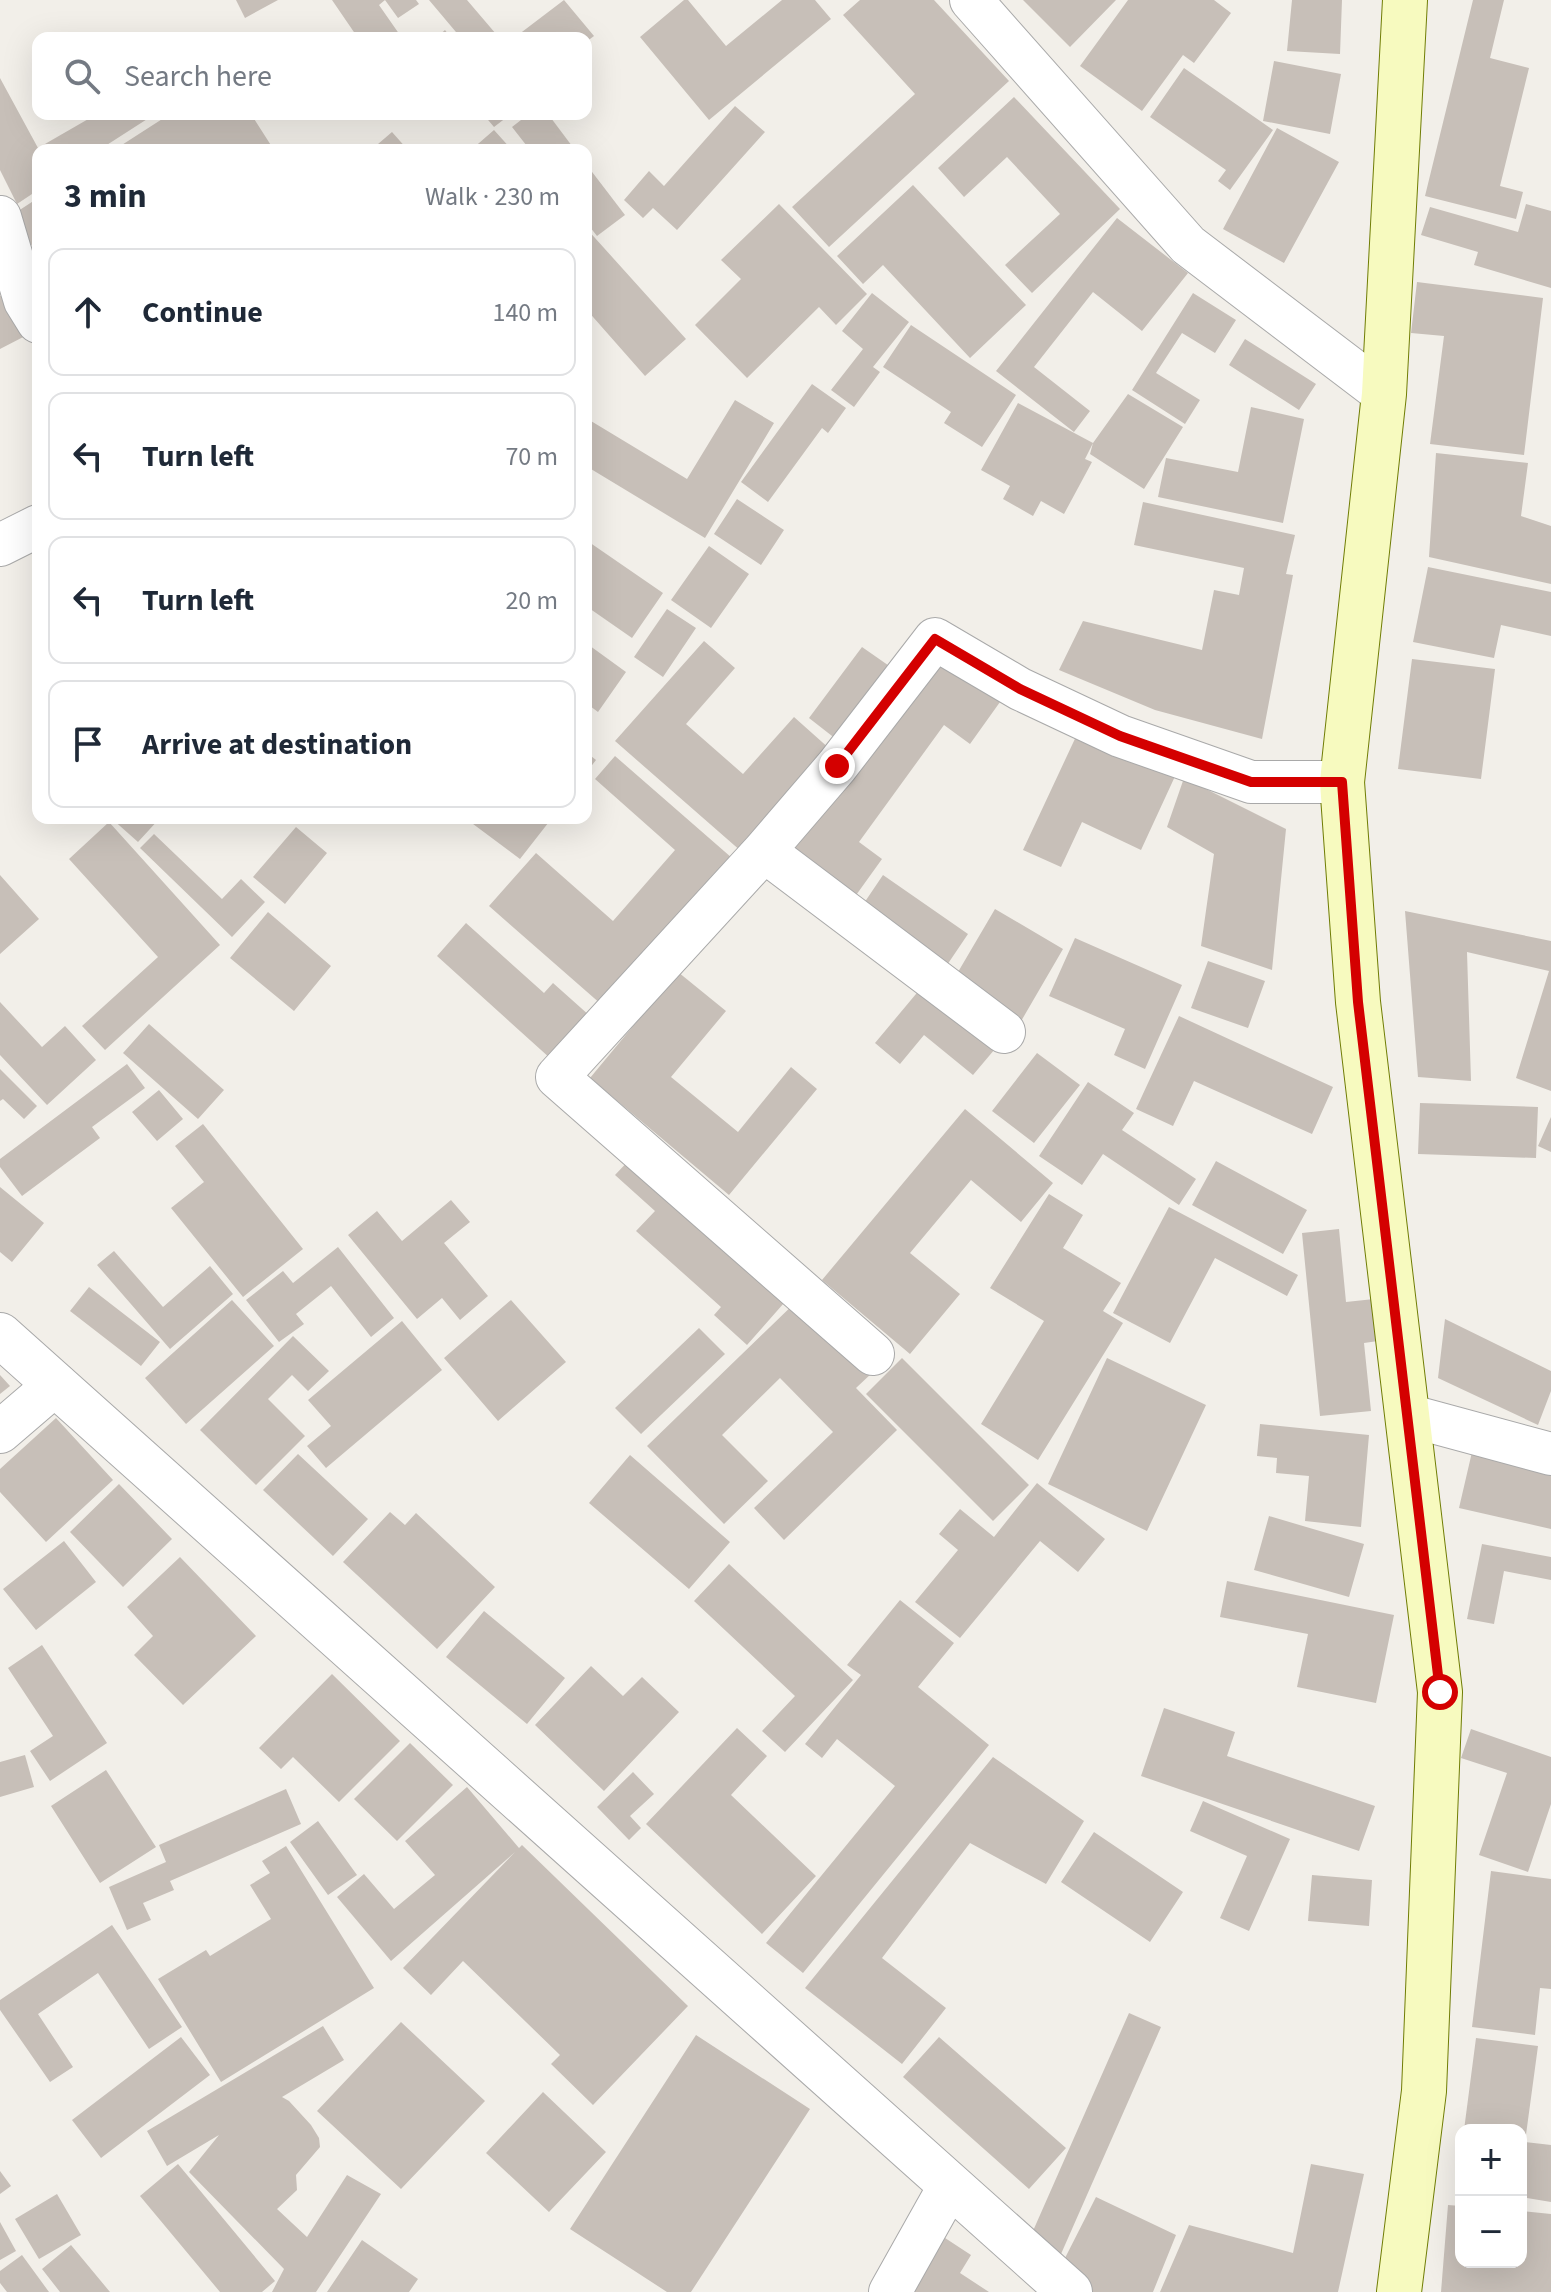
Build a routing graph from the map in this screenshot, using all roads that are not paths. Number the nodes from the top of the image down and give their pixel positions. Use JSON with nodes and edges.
{"nodes":[{"id":1,"x":971,"y":0,"type":"edge"},
{"id":2,"x":1405,"y":0,"type":"edge"},
{"id":3,"x":0,"y":217,"type":"edge"},
{"id":4,"x":32,"y":312,"type":"edge"},
{"id":5,"x":1384,"y":394,"type":"junction"},
{"id":6,"x":32,"y":529,"type":"edge"},
{"id":7,"x":0,"y":545,"type":"edge"},
{"id":8,"x":1342,"y":782,"type":"junction"},
{"id":9,"x":764,"y":851,"type":"junction"},
{"id":10,"x":1004,"y":1032,"type":"dead end"},
{"id":11,"x":0,"y":1335,"type":"edge"},
{"id":12,"x":873,"y":1354,"type":"dead end"},
{"id":13,"x":56,"y":1384,"type":"junction"},
{"id":14,"x":1407,"y":1415,"type":"junction"},
{"id":15,"x":0,"y":1432,"type":"edge"},
{"id":16,"x":1551,"y":1454,"type":"edge"},
{"id":17,"x":950,"y":2185,"type":"junction"},
{"id":18,"x":890,"y":2292,"type":"edge"},
{"id":19,"x":1070,"y":2292,"type":"edge"},
{"id":20,"x":1399,"y":2292,"type":"edge"}],
"edges":[{"from":1,"to":5,"type":"street"},
{"from":2,"to":5,"type":"main road"},
{"from":3,"to":4,"type":"street"},
{"from":5,"to":8,"type":"main road"},
{"from":6,"to":7,"type":"street"},
{"from":8,"to":9,"type":"street"},
{"from":8,"to":14,"type":"main road"},
{"from":9,"to":10,"type":"street"},
{"from":9,"to":12,"type":"street"},
{"from":11,"to":13,"type":"street"},
{"from":13,"to":15,"type":"street"},
{"from":13,"to":17,"type":"street"},
{"from":14,"to":16,"type":"street"},
{"from":14,"to":20,"type":"main road"},
{"from":17,"to":18,"type":"street"},
{"from":17,"to":19,"type":"street"}]}
